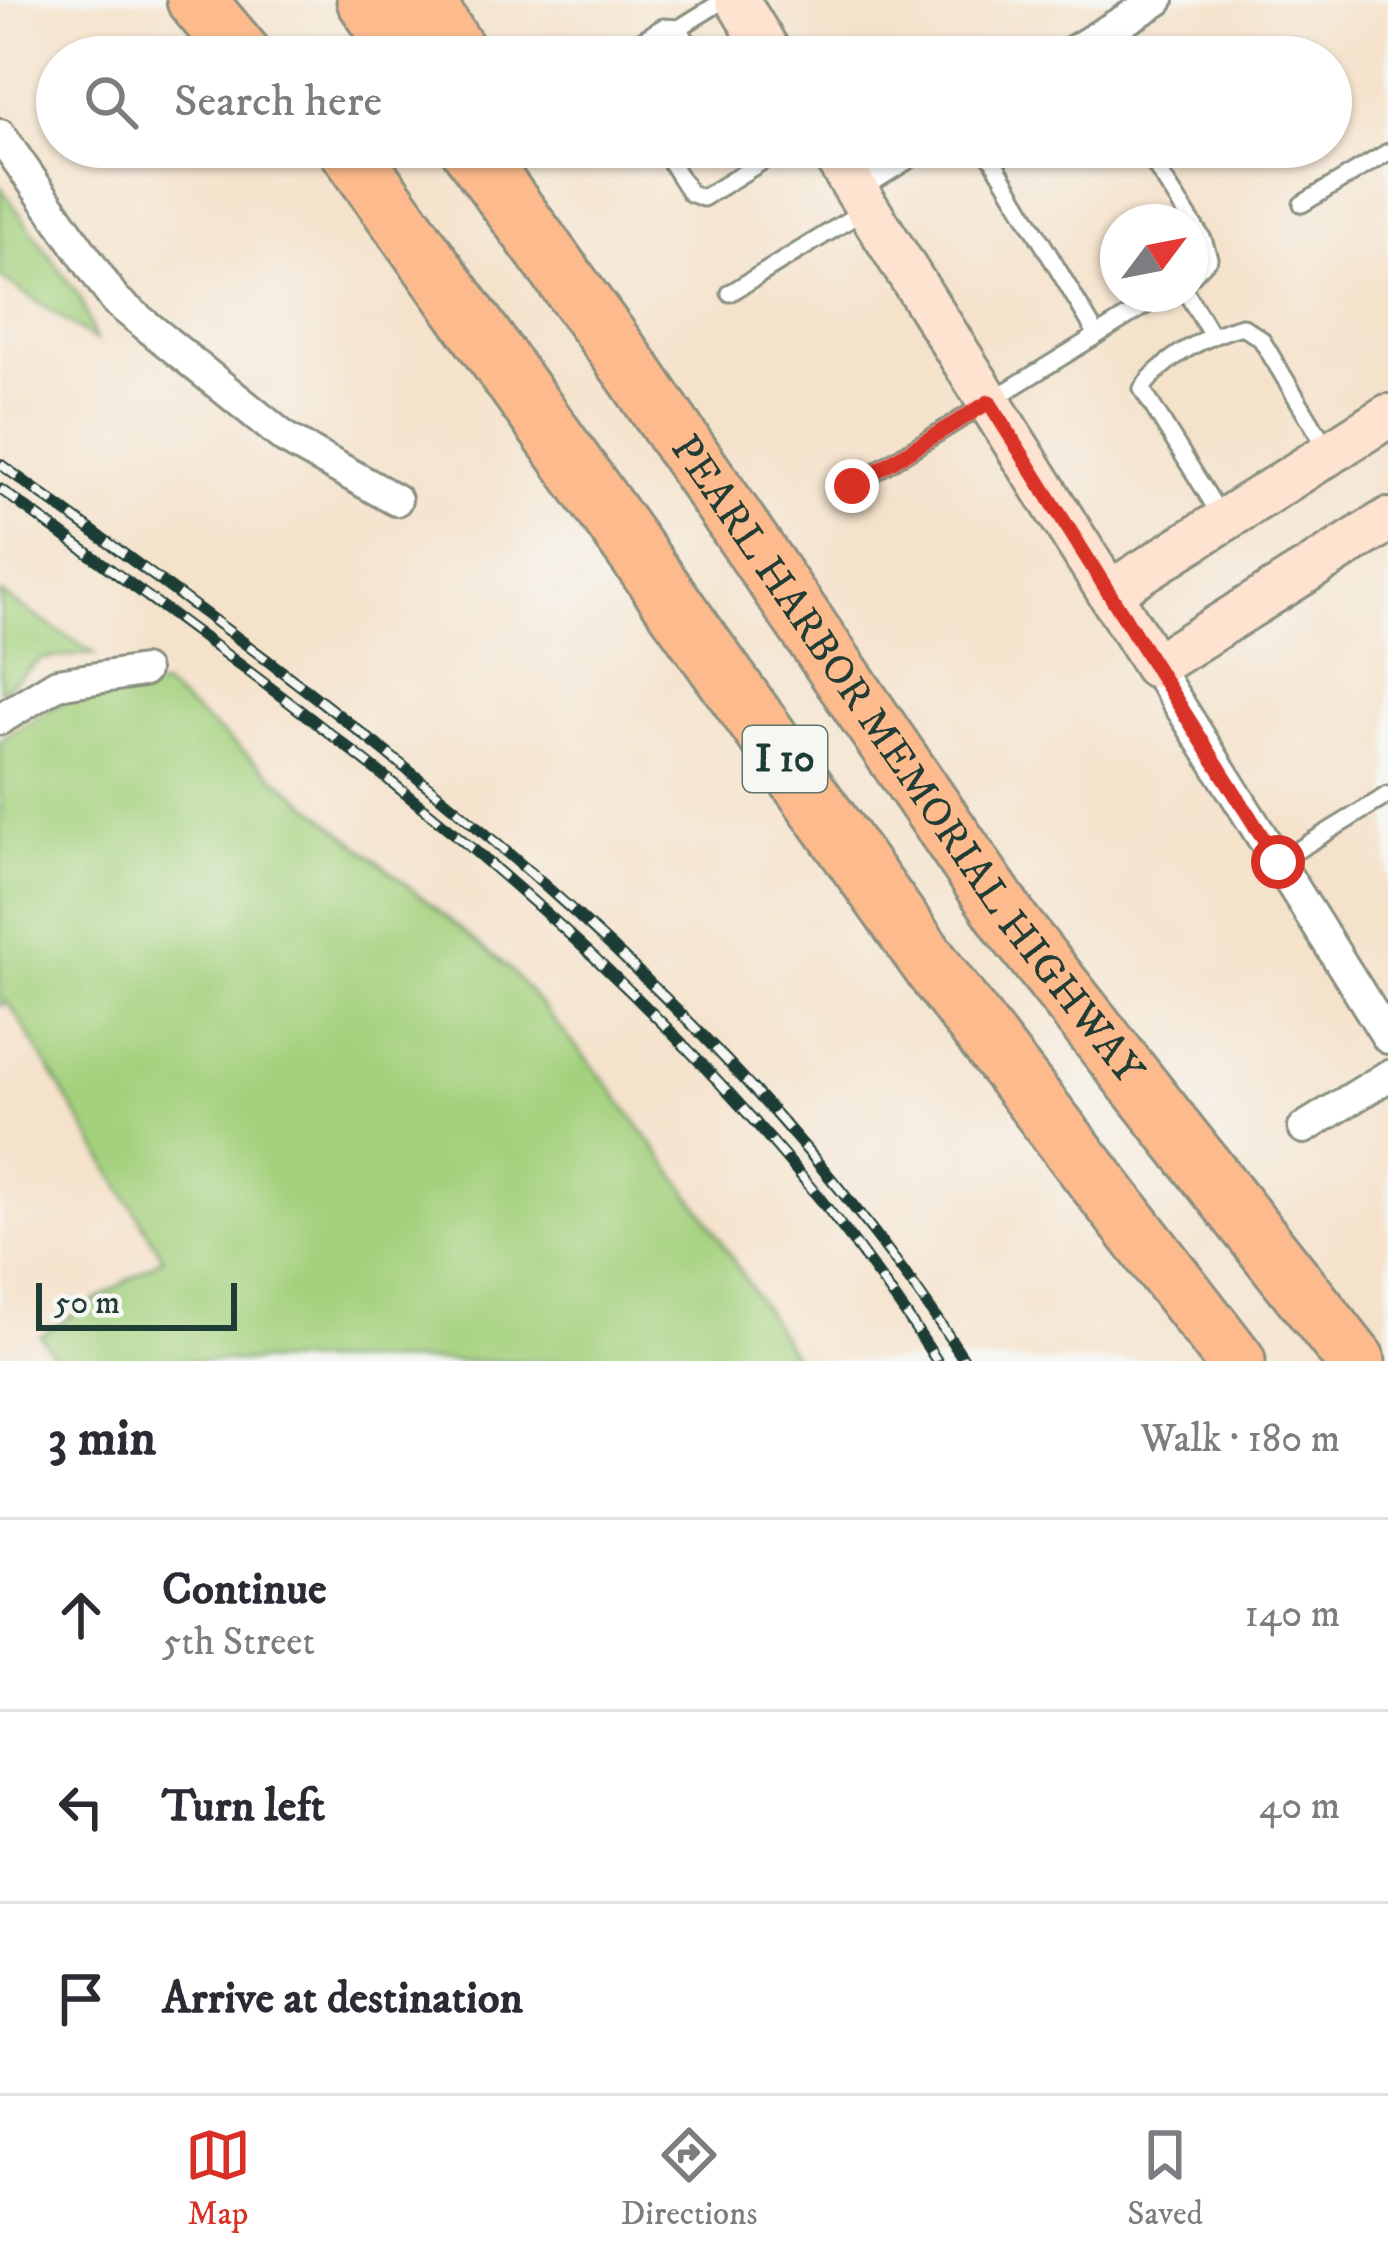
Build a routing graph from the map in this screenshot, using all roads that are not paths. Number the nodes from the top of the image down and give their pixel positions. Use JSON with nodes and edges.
{"nodes":[{"id":1,"x":196,"y":0,"type":"edge"},
{"id":2,"x":246,"y":0,"type":"edge"},
{"id":3,"x":366,"y":0,"type":"edge"},
{"id":4,"x":424,"y":0,"type":"edge"},
{"id":5,"x":724,"y":0,"type":"edge"},
{"id":6,"x":736,"y":0,"type":"edge"},
{"id":7,"x":1158,"y":0,"type":"edge"},
{"id":8,"x":679,"y":28,"type":"junction"},
{"id":9,"x":226,"y":36,"type":"edge"},
{"id":10,"x":271,"y":36,"type":"edge"},
{"id":11,"x":391,"y":36,"type":"edge"},
{"id":12,"x":447,"y":36,"type":"edge"},
{"id":13,"x":649,"y":36,"type":"edge"},
{"id":14,"x":684,"y":36,"type":"edge"},
{"id":15,"x":759,"y":36,"type":"edge"},
{"id":16,"x":1103,"y":36,"type":"edge"},
{"id":17,"x":0,"y":136,"type":"edge"},
{"id":18,"x":1388,"y":152,"type":"edge"},
{"id":19,"x":338,"y":168,"type":"edge"},
{"id":20,"x":362,"y":168,"type":"edge"},
{"id":21,"x":485,"y":168,"type":"edge"},
{"id":22,"x":529,"y":168,"type":"edge"},
{"id":23,"x":675,"y":168,"type":"edge"},
{"id":24,"x":738,"y":168,"type":"edge"},
{"id":25,"x":842,"y":168,"type":"edge"},
{"id":26,"x":892,"y":168,"type":"edge"},
{"id":27,"x":998,"y":168,"type":"edge"},
{"id":28,"x":1157,"y":168,"type":"edge"},
{"id":29,"x":860,"y":197,"type":"junction"},
{"id":30,"x":1181,"y":204,"type":"edge"},
{"id":31,"x":1302,"y":204,"type":"dead end"},
{"id":32,"x":730,"y":293,"type":"dead end"},
{"id":33,"x":1135,"y":312,"type":"edge"},
{"id":34,"x":1198,"y":312,"type":"edge"},
{"id":35,"x":475,"y":332,"type":"junction"},
{"id":36,"x":1097,"y":335,"type":"junction"},
{"id":37,"x":1212,"y":335,"type":"junction"},
{"id":38,"x":634,"y":373,"type":"junction"},
{"id":39,"x":989,"y":402,"type":"junction"},
{"id":40,"x":1388,"y":416,"type":"edge"},
{"id":41,"x":1329,"y":453,"type":"junction"},
{"id":42,"x":852,"y":486,"type":"dead end"},
{"id":43,"x":396,"y":500,"type":"dead end"},
{"id":44,"x":1224,"y":520,"type":"junction"},
{"id":45,"x":1388,"y":520,"type":"edge"},
{"id":46,"x":1108,"y":593,"type":"junction"},
{"id":47,"x":1155,"y":666,"type":"junction"},
{"id":48,"x":143,"y":671,"type":"dead end"},
{"id":49,"x":0,"y":719,"type":"edge"},
{"id":50,"x":1388,"y":795,"type":"edge"},
{"id":51,"x":1278,"y":862,"type":"junction"},
{"id":52,"x":1388,"y":1037,"type":"edge"},
{"id":53,"x":1388,"y":1076,"type":"edge"},
{"id":54,"x":1304,"y":1129,"type":"dead end"},
{"id":55,"x":1236,"y":1361,"type":"edge"},
{"id":56,"x":1356,"y":1361,"type":"edge"}],
"edges":[{"from":1,"to":9,"type":"highway"},
{"from":2,"to":10,"type":"highway"},
{"from":3,"to":11,"type":"highway"},
{"from":4,"to":12,"type":"highway"},
{"from":5,"to":8,"type":"lane"},
{"from":6,"to":15,"type":"street"},
{"from":7,"to":16,"type":"street"},
{"from":8,"to":13,"type":"lane"},
{"from":8,"to":14,"type":"lane"},
{"from":17,"to":43,"type":"street"},
{"from":18,"to":31,"type":"lane"},
{"from":19,"to":35,"type":"highway"},
{"from":20,"to":35,"type":"highway","number":"I 10"},
{"from":21,"to":38,"type":"highway","name":"PEARL HARBOR MEMORIAL HIGHWAY","number":"I 10"},
{"from":22,"to":38,"type":"highway"},
{"from":23,"to":24,"type":"lane"},
{"from":25,"to":29,"type":"street"},
{"from":26,"to":29,"type":"street"},
{"from":27,"to":36,"type":"lane"},
{"from":28,"to":30,"type":"lane"},
{"from":29,"to":32,"type":"lane"},
{"from":29,"to":39,"type":"street"},
{"from":33,"to":36,"type":"lane"},
{"from":34,"to":37,"type":"lane"},
{"from":35,"to":55,"type":"highway","number":"I 10"},
{"from":36,"to":39,"type":"lane"},
{"from":37,"to":41,"type":"lane"},
{"from":37,"to":44,"type":"lane"},
{"from":38,"to":56,"type":"highway","name":"PEARL HARBOR MEMORIAL HIGHWAY","number":"I 10"},
{"from":39,"to":42,"type":"lane"},
{"from":39,"to":46,"type":"street"},
{"from":40,"to":41,"type":"street"},
{"from":41,"to":44,"type":"street"},
{"from":44,"to":46,"type":"street"},
{"from":45,"to":47,"type":"street"},
{"from":46,"to":47,"type":"street"},
{"from":47,"to":51,"type":"street"},
{"from":48,"to":49,"type":"street"},
{"from":50,"to":51,"type":"lane"},
{"from":51,"to":52,"type":"street"},
{"from":53,"to":54,"type":"street"}]}
